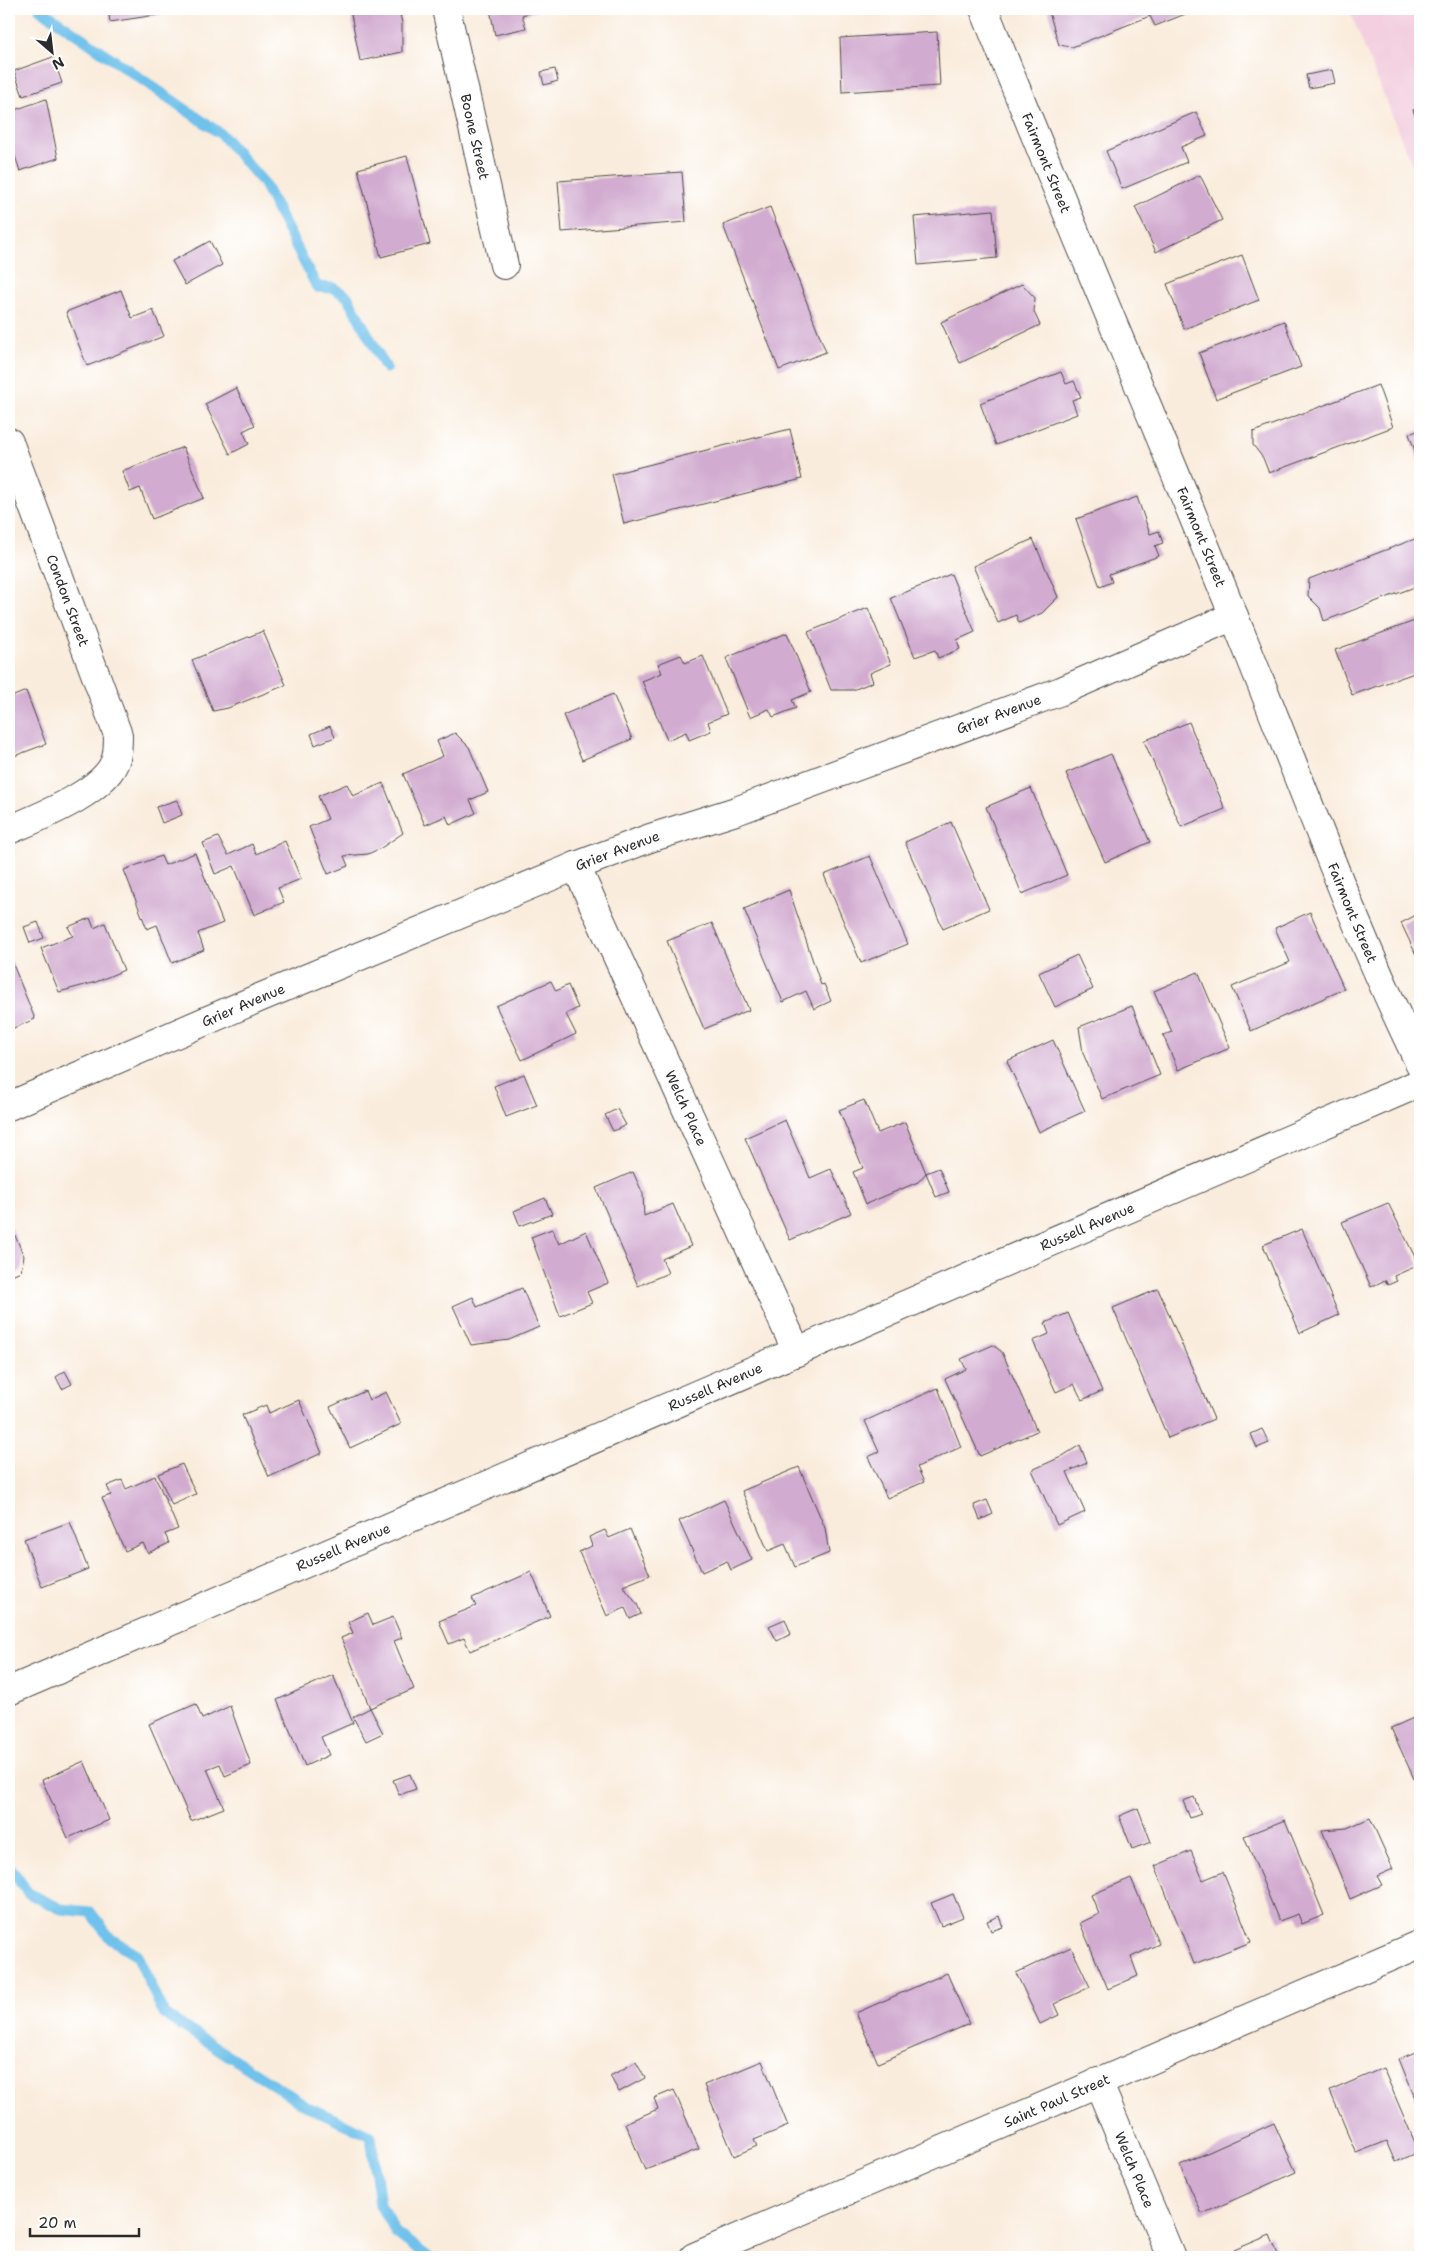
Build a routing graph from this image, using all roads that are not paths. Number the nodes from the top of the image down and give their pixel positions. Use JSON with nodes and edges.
{"nodes":[{"id":1,"x":446,"y":9,"type":"edge"},
{"id":2,"x":984,"y":9,"type":"edge"},
{"id":3,"x":504,"y":265,"type":"dead end"},
{"id":4,"x":9,"y":442,"type":"edge"},
{"id":5,"x":1234,"y":616,"type":"junction"},
{"id":6,"x":9,"y":830,"type":"edge"},
{"id":7,"x":576,"y":866,"type":"junction"},
{"id":8,"x":1420,"y":1064,"type":"edge"},
{"id":9,"x":1420,"y":1083,"type":"edge"},
{"id":10,"x":9,"y":1106,"type":"edge"},
{"id":11,"x":797,"y":1352,"type":"junction"},
{"id":12,"x":9,"y":1690,"type":"edge"},
{"id":13,"x":1420,"y":1944,"type":"edge"},
{"id":14,"x":1098,"y":2082,"type":"junction"},
{"id":15,"x":694,"y":2257,"type":"edge"},
{"id":16,"x":1171,"y":2257,"type":"edge"}],
"edges":[{"from":1,"to":3,"type":"street","name":"Boone Street"},
{"from":2,"to":5,"type":"street","name":"Fairmont Street"},
{"from":4,"to":6,"type":"street","name":"Condon Street"},
{"from":5,"to":7,"type":"street","name":"Grier Avenue"},
{"from":5,"to":8,"type":"street","name":"Fairmont Street"},
{"from":7,"to":10,"type":"street","name":"Grier Avenue"},
{"from":7,"to":11,"type":"street","name":"Welch Place"},
{"from":9,"to":11,"type":"street","name":"Russell Avenue"},
{"from":11,"to":12,"type":"street","name":"Russell Avenue"},
{"from":13,"to":14,"type":"street","name":"Saint Paul Street"},
{"from":14,"to":15,"type":"street","name":"Saint Paul Street"},
{"from":14,"to":16,"type":"street","name":"Welch Place"}]}
